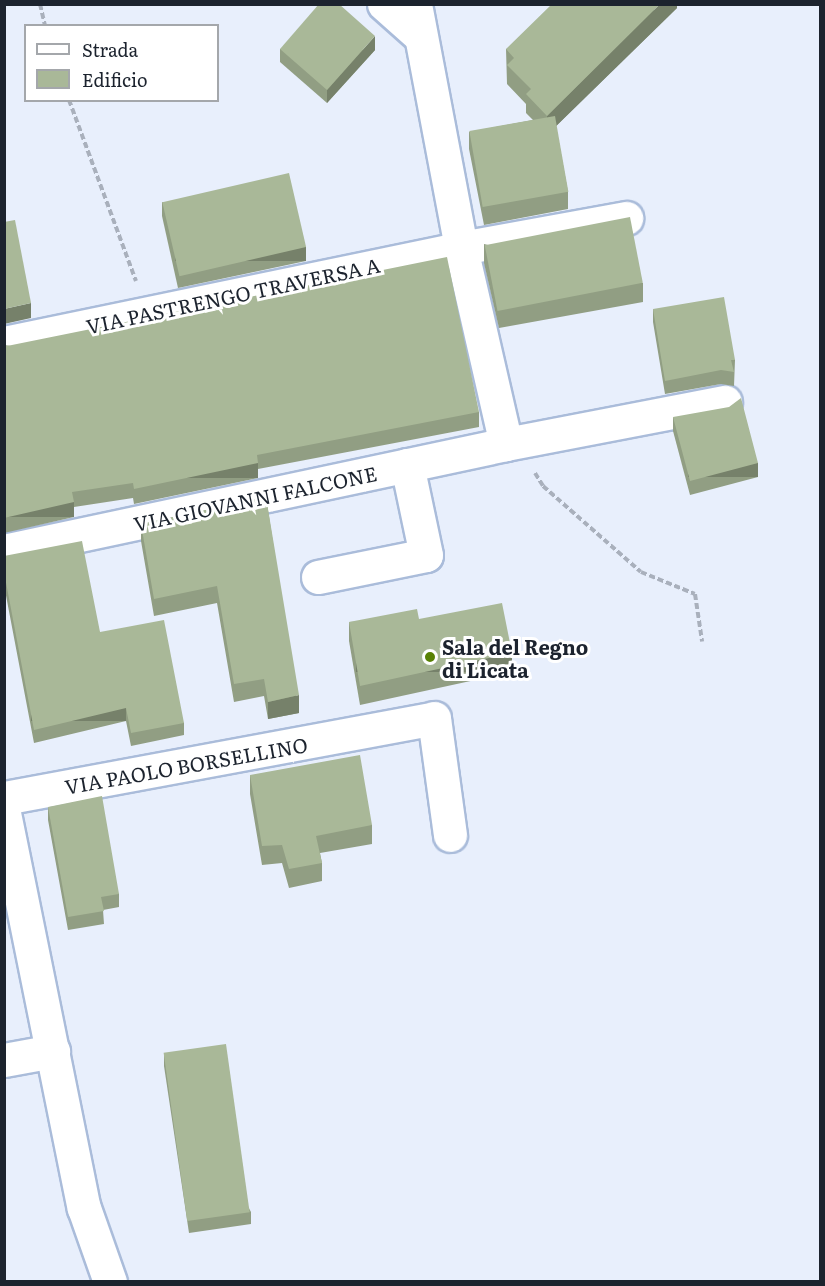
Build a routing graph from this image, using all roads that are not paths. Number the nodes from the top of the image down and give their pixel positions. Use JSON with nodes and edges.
{"nodes":[{"id":1,"x":384,"y":4,"type":"edge"},
{"id":2,"x":417,"y":20,"type":"edge"},
{"id":3,"x":626,"y":218,"type":"edge"},
{"id":4,"x":462,"y":248,"type":"junction"},
{"id":5,"x":4,"y":343,"type":"edge"},
{"id":6,"x":725,"y":402,"type":"dead end"},
{"id":7,"x":512,"y":443,"type":"junction"},
{"id":8,"x":407,"y":465,"type":"junction"},
{"id":9,"x":4,"y":551,"type":"edge"},
{"id":10,"x":318,"y":577,"type":"dead end"},
{"id":11,"x":4,"y":798,"type":"edge"},
{"id":12,"x":4,"y":813,"type":"edge"},
{"id":13,"x":450,"y":835,"type":"dead end"},
{"id":14,"x":53,"y":1052,"type":"junction"},
{"id":15,"x":4,"y":1060,"type":"edge"},
{"id":16,"x":110,"y":1281,"type":"edge"}],
"edges":[{"from":1,"to":2,"type":"street"},
{"from":2,"to":4,"type":"street"},
{"from":3,"to":4,"type":"street","name":"VIA PASTRENGO TRAVERSA A"},
{"from":4,"to":5,"type":"street","name":"VIA PASTRENGO TRAVERSA A"},
{"from":4,"to":7,"type":"street"},
{"from":6,"to":7,"type":"street","name":"VIA GIOVANNI FALCONE"},
{"from":7,"to":8,"type":"street","name":"VIA GIOVANNI FALCONE"},
{"from":8,"to":9,"type":"street","name":"VIA GIOVANNI FALCONE"},
{"from":8,"to":10,"type":"street"},
{"from":11,"to":13,"type":"street","name":"VIA PAOLO BORSELLINO"},
{"from":12,"to":14,"type":"street"},
{"from":14,"to":15,"type":"street"},
{"from":14,"to":16,"type":"street"}]}
